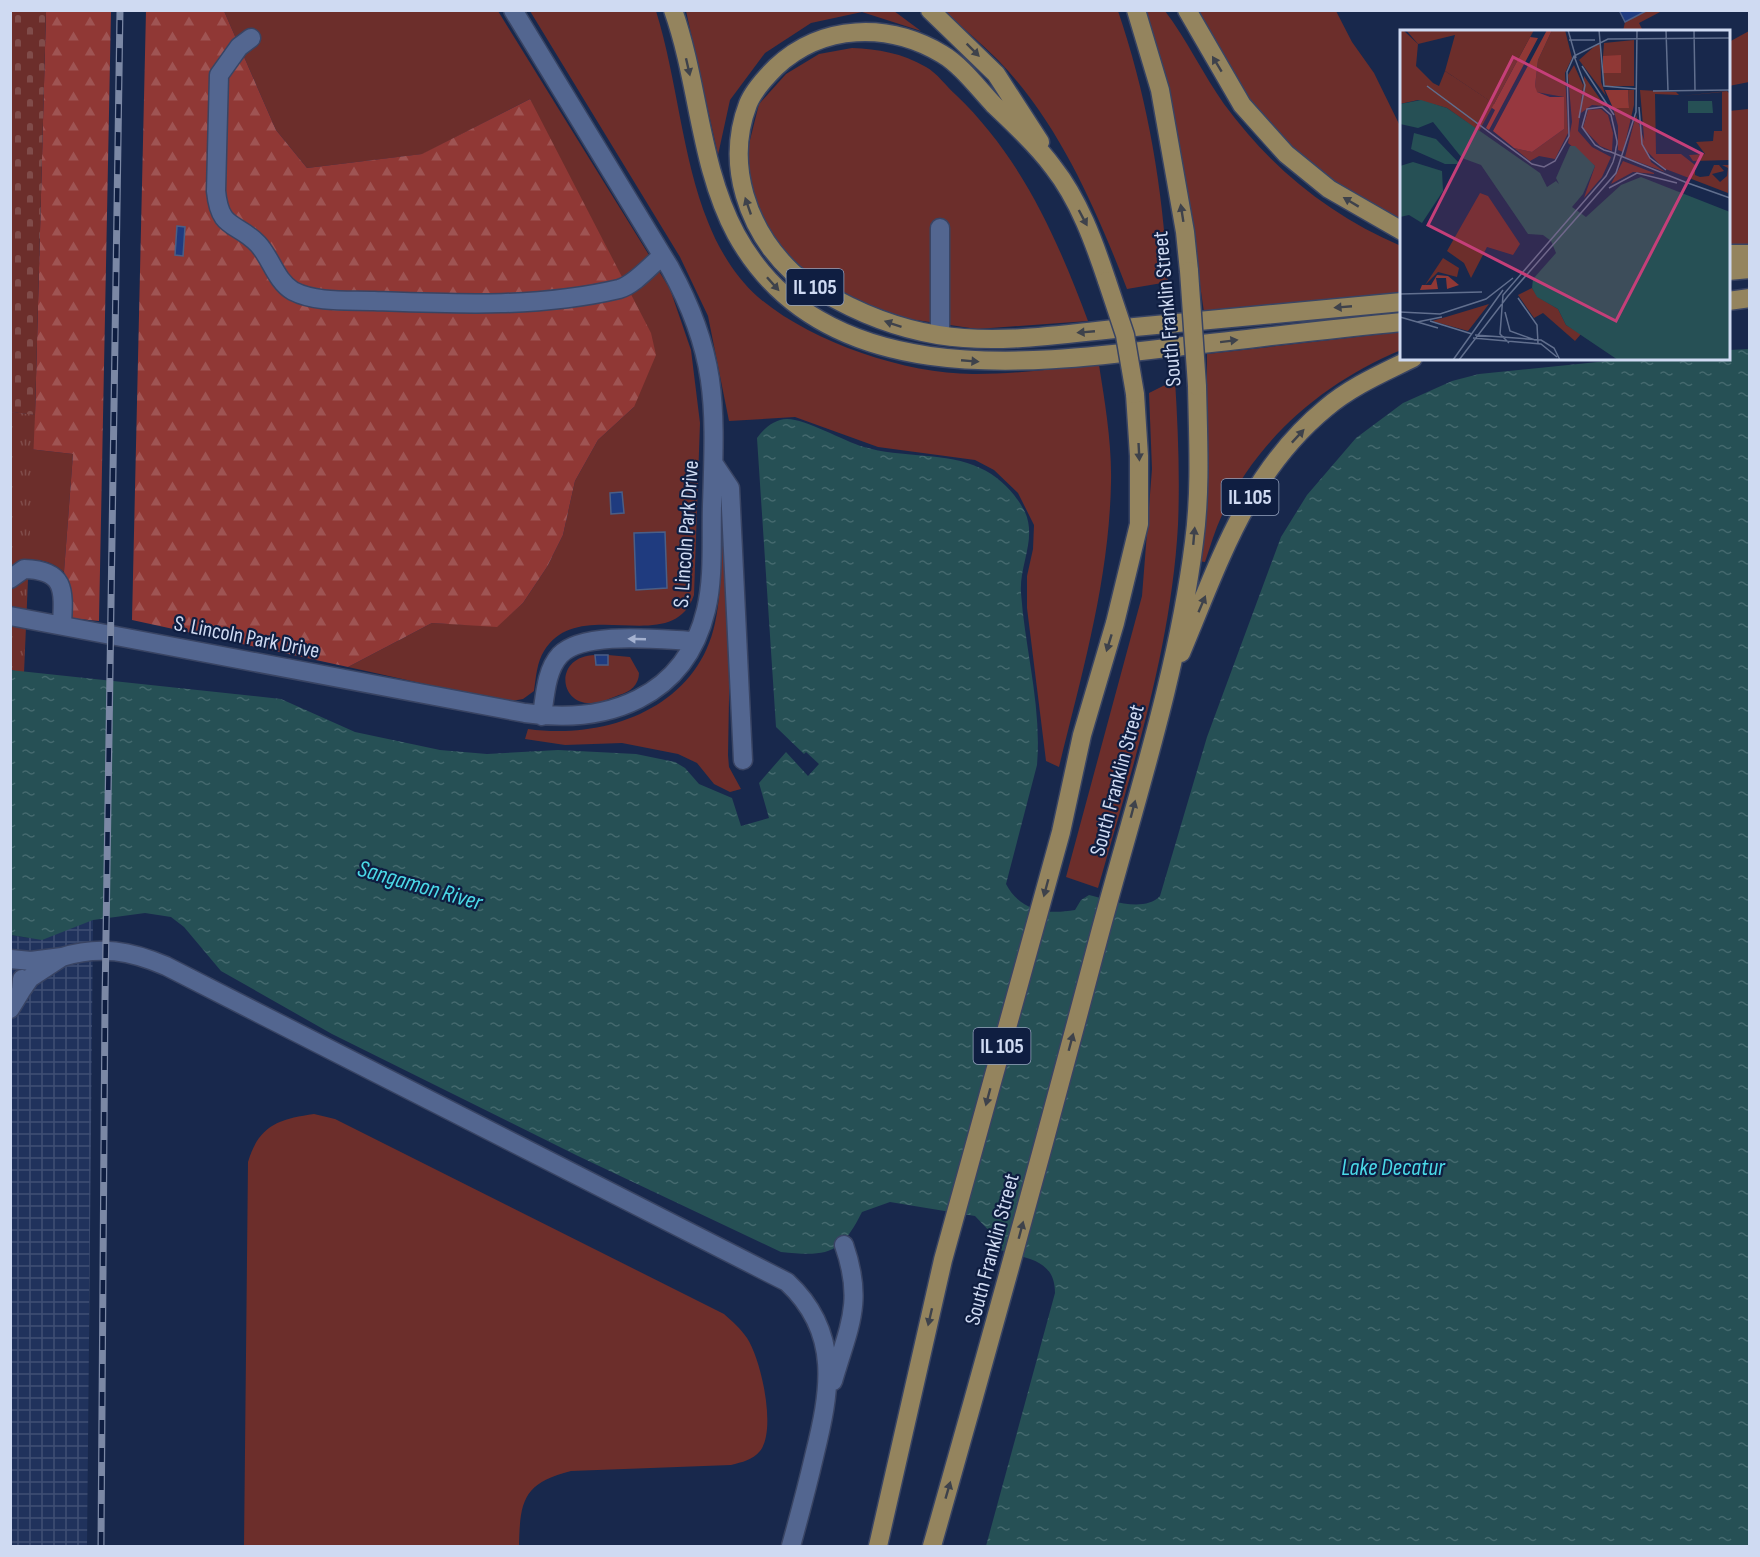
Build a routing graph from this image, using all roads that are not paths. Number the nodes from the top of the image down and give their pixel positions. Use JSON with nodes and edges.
{"nodes":[{"id":1,"x":513,"y":10,"type":"edge"},
{"id":2,"x":673,"y":10,"type":"edge"},
{"id":3,"x":930,"y":10,"type":"edge"},
{"id":4,"x":1136,"y":10,"type":"edge"},
{"id":5,"x":1186,"y":10,"type":"edge"},
{"id":6,"x":250,"y":38,"type":"dead end"},
{"id":7,"x":1054,"y":168,"type":"junction"},
{"id":8,"x":940,"y":228,"type":"dead end"},
{"id":9,"x":1400,"y":230,"type":"edge"},
{"id":10,"x":1730,"y":254,"type":"edge"},
{"id":11,"x":1749,"y":254,"type":"edge"},
{"id":12,"x":662,"y":256,"type":"junction"},
{"id":13,"x":1749,"y":269,"type":"edge"},
{"id":14,"x":1730,"y":271,"type":"edge"},
{"id":15,"x":1749,"y":291,"type":"edge"},
{"id":16,"x":1730,"y":292,"type":"edge"},
{"id":17,"x":1749,"y":298,"type":"edge"},
{"id":18,"x":1730,"y":301,"type":"edge"},
{"id":19,"x":1400,"y":302,"type":"edge"},
{"id":20,"x":1400,"y":322,"type":"edge"},
{"id":21,"x":940,"y":335,"type":"junction"},
{"id":22,"x":1409,"y":360,"type":"edge"},
{"id":23,"x":714,"y":464,"type":"junction"},
{"id":24,"x":10,"y":579,"type":"edge"},
{"id":25,"x":10,"y":616,"type":"edge"},
{"id":26,"x":62,"y":624,"type":"junction"},
{"id":27,"x":695,"y":641,"type":"junction"},
{"id":28,"x":1163,"y":697,"type":"junction"},
{"id":29,"x":542,"y":716,"type":"junction"},
{"id":30,"x":743,"y":760,"type":"dead end"},
{"id":31,"x":62,"y":957,"type":"junction"},
{"id":32,"x":10,"y":960,"type":"edge"},
{"id":33,"x":21,"y":991,"type":"junction"},
{"id":34,"x":10,"y":1009,"type":"edge"},
{"id":35,"x":844,"y":1245,"type":"dead end"},
{"id":36,"x":828,"y":1400,"type":"junction"},
{"id":37,"x":908,"y":1415,"type":"junction"},
{"id":38,"x":791,"y":1546,"type":"edge"},
{"id":39,"x":865,"y":1546,"type":"edge"},
{"id":40,"x":878,"y":1546,"type":"edge"},
{"id":41,"x":932,"y":1546,"type":"edge"}],
"edges":[{"from":1,"to":12,"type":"street","name":"S. Lincoln Park Drive"},
{"from":2,"to":20,"type":"main road","one_way":true},
{"from":3,"to":7,"type":"main road","one_way":true},
{"from":28,"to":4,"type":"main road","name":"South Franklin Street","one_way":true,"bridge":true},
{"from":9,"to":5,"type":"main road","one_way":true},
{"from":6,"to":12,"type":"street"},
{"from":21,"to":7,"type":"main road","number":"IL 105","one_way":true},
{"from":7,"to":37,"type":"main road","number":"IL 105","one_way":true,"bridge":true},
{"from":8,"to":21,"type":"street"},
{"from":10,"to":11,"type":"main road"},
{"from":12,"to":23,"type":"street","name":"S. Lincoln Park Drive"},
{"from":13,"to":14,"type":"main road"},
{"from":15,"to":16,"type":"main road"},
{"from":17,"to":18,"type":"main road"},
{"from":19,"to":21,"type":"main road","number":"IL 105","one_way":true},
{"from":28,"to":22,"type":"main road","number":"IL 105","one_way":true},
{"from":23,"to":27,"type":"street","name":"S. Lincoln Park Drive"},
{"from":23,"to":30,"type":"street"},
{"from":24,"to":26,"type":"street"},
{"from":25,"to":26,"type":"street","name":"S. Lincoln Park Drive"},
{"from":26,"to":29,"type":"street","name":"S. Lincoln Park Drive"},
{"from":27,"to":29,"type":"street","name":"S. Lincoln Park Drive"},
{"from":27,"to":29,"type":"street","one_way":true},
{"from":41,"to":28,"type":"main road","name":"South Franklin Street","number":"IL 105","one_way":true},
{"from":31,"to":32,"type":"street"},
{"from":31,"to":33,"type":"street"},
{"from":31,"to":36,"type":"street"},
{"from":32,"to":33,"type":"street"},
{"from":33,"to":34,"type":"street"},
{"from":35,"to":36,"type":"street"},
{"from":36,"to":38,"type":"street"},
{"from":37,"to":39,"type":"main road","number":"IL 105"},
{"from":37,"to":40,"type":"main road"}]}
